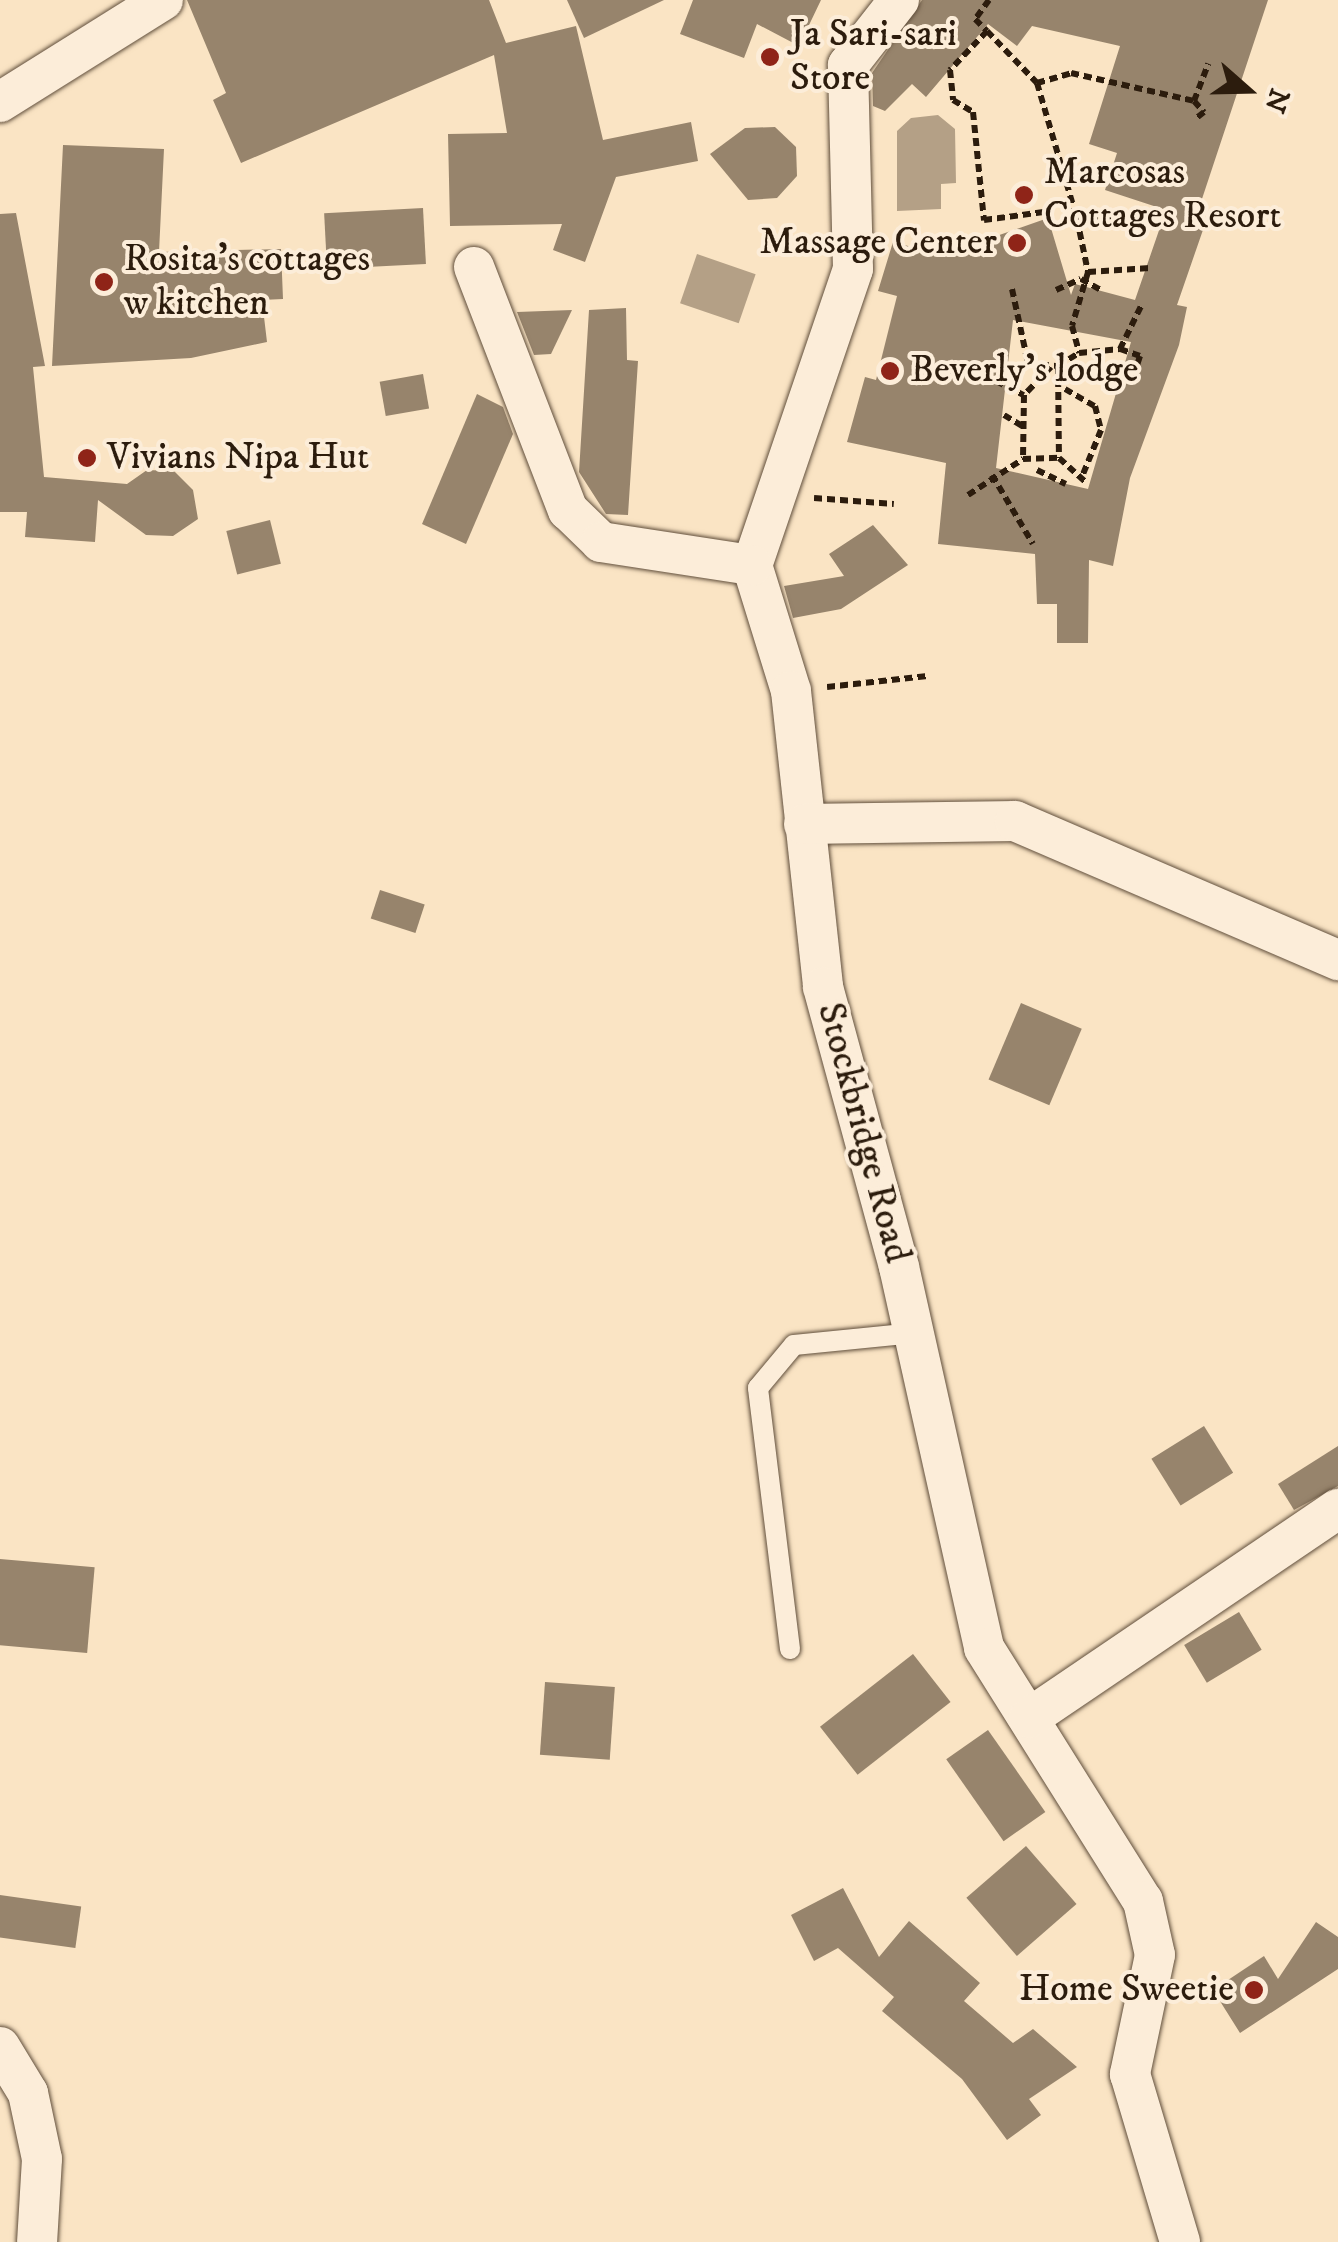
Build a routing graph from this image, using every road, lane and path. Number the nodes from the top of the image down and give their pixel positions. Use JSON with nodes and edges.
{"nodes":[{"id":1,"x":164,"y":0,"type":"edge"},
{"id":2,"x":898,"y":0,"type":"edge"},
{"id":3,"x":989,"y":0,"type":"edge"},
{"id":4,"x":987,"y":31,"type":"junction"},
{"id":5,"x":1208,"y":64,"type":"dead end"},
{"id":6,"x":1037,"y":83,"type":"junction"},
{"id":7,"x":1194,"y":101,"type":"junction"},
{"id":8,"x":0,"y":102,"type":"edge"},
{"id":9,"x":1195,"y":119,"type":"dead end"},
{"id":10,"x":1043,"y":212,"type":"dead end"},
{"id":11,"x":1077,"y":219,"type":"junction"},
{"id":12,"x":1119,"y":220,"type":"dead end"},
{"id":13,"x":474,"y":267,"type":"dead end"},
{"id":14,"x":1150,"y":268,"type":"dead end"},
{"id":15,"x":1088,"y":272,"type":"junction"},
{"id":16,"x":1081,"y":279,"type":"junction"},
{"id":17,"x":1012,"y":290,"type":"dead end"},
{"id":18,"x":1056,"y":290,"type":"dead end"},
{"id":19,"x":1103,"y":291,"type":"dead end"},
{"id":20,"x":1142,"y":304,"type":"dead end"},
{"id":21,"x":1120,"y":349,"type":"junction"},
{"id":22,"x":1079,"y":353,"type":"junction"},
{"id":23,"x":1055,"y":366,"type":"junction"},
{"id":24,"x":1134,"y":377,"type":"dead end"},
{"id":25,"x":996,"y":381,"type":"dead end"},
{"id":26,"x":1065,"y":390,"type":"junction"},
{"id":27,"x":1024,"y":395,"type":"junction"},
{"id":28,"x":1004,"y":415,"type":"dead end"},
{"id":29,"x":1022,"y":426,"type":"junction"},
{"id":30,"x":1040,"y":457,"type":"junction"},
{"id":31,"x":1059,"y":458,"type":"junction"},
{"id":32,"x":1024,"y":459,"type":"junction"},
{"id":33,"x":992,"y":474,"type":"junction"},
{"id":34,"x":1066,"y":484,"type":"dead end"},
{"id":35,"x":773,"y":494,"type":"junction"},
{"id":36,"x":968,"y":495,"type":"dead end"},
{"id":37,"x":894,"y":504,"type":"dead end"},
{"id":38,"x":1033,"y":544,"type":"dead end"},
{"id":39,"x":752,"y":565,"type":"junction"},
{"id":40,"x":927,"y":676,"type":"dead end"},
{"id":41,"x":791,"y":691,"type":"junction"},
{"id":42,"x":804,"y":824,"type":"junction"},
{"id":43,"x":1338,"y":960,"type":"edge"},
{"id":44,"x":914,"y":1332,"type":"junction"},
{"id":45,"x":1338,"y":1508,"type":"edge"},
{"id":46,"x":790,"y":1649,"type":"dead end"},
{"id":47,"x":1030,"y":1718,"type":"junction"},
{"id":48,"x":0,"y":2047,"type":"edge"},
{"id":49,"x":38,"y":2242,"type":"edge"},
{"id":50,"x":1180,"y":2242,"type":"edge"}],
"edges":[{"from":1,"to":8,"type":"street"},
{"from":2,"to":35,"type":"street"},
{"from":3,"to":4,"type":"path"},
{"from":4,"to":6,"type":"path"},
{"from":4,"to":10,"type":"path"},
{"from":5,"to":7,"type":"path"},
{"from":6,"to":7,"type":"path"},
{"from":6,"to":11,"type":"path"},
{"from":7,"to":9,"type":"path"},
{"from":11,"to":12,"type":"path"},
{"from":11,"to":15,"type":"path"},
{"from":13,"to":39,"type":"street"},
{"from":14,"to":15,"type":"path"},
{"from":15,"to":16,"type":"path"},
{"from":16,"to":18,"type":"path"},
{"from":16,"to":19,"type":"path"},
{"from":16,"to":22,"type":"path"},
{"from":17,"to":23,"type":"path"},
{"from":20,"to":21,"type":"path"},
{"from":21,"to":22,"type":"path"},
{"from":21,"to":24,"type":"path"},
{"from":22,"to":23,"type":"path"},
{"from":23,"to":26,"type":"path"},
{"from":23,"to":27,"type":"path"},
{"from":25,"to":27,"type":"path"},
{"from":26,"to":31,"type":"path"},
{"from":26,"to":31,"type":"path"},
{"from":27,"to":29,"type":"path"},
{"from":28,"to":29,"type":"path"},
{"from":29,"to":32,"type":"path"},
{"from":30,"to":31,"type":"path"},
{"from":30,"to":32,"type":"path"},
{"from":30,"to":34,"type":"path"},
{"from":32,"to":33,"type":"path"},
{"from":33,"to":36,"type":"path"},
{"from":33,"to":38,"type":"path"},
{"from":35,"to":37,"type":"path"},
{"from":35,"to":39,"type":"street"},
{"from":39,"to":41,"type":"street","name":"Stockbridge Road"},
{"from":40,"to":41,"type":"path"},
{"from":41,"to":42,"type":"street","name":"Stockbridge Road"},
{"from":42,"to":43,"type":"street"},
{"from":42,"to":44,"type":"street","name":"Stockbridge Road"},
{"from":44,"to":46,"type":"lane"},
{"from":44,"to":47,"type":"street","name":"Stockbridge Road"},
{"from":45,"to":47,"type":"street"},
{"from":47,"to":50,"type":"street","name":"Stockbridge Road"},
{"from":48,"to":49,"type":"street"}]}
